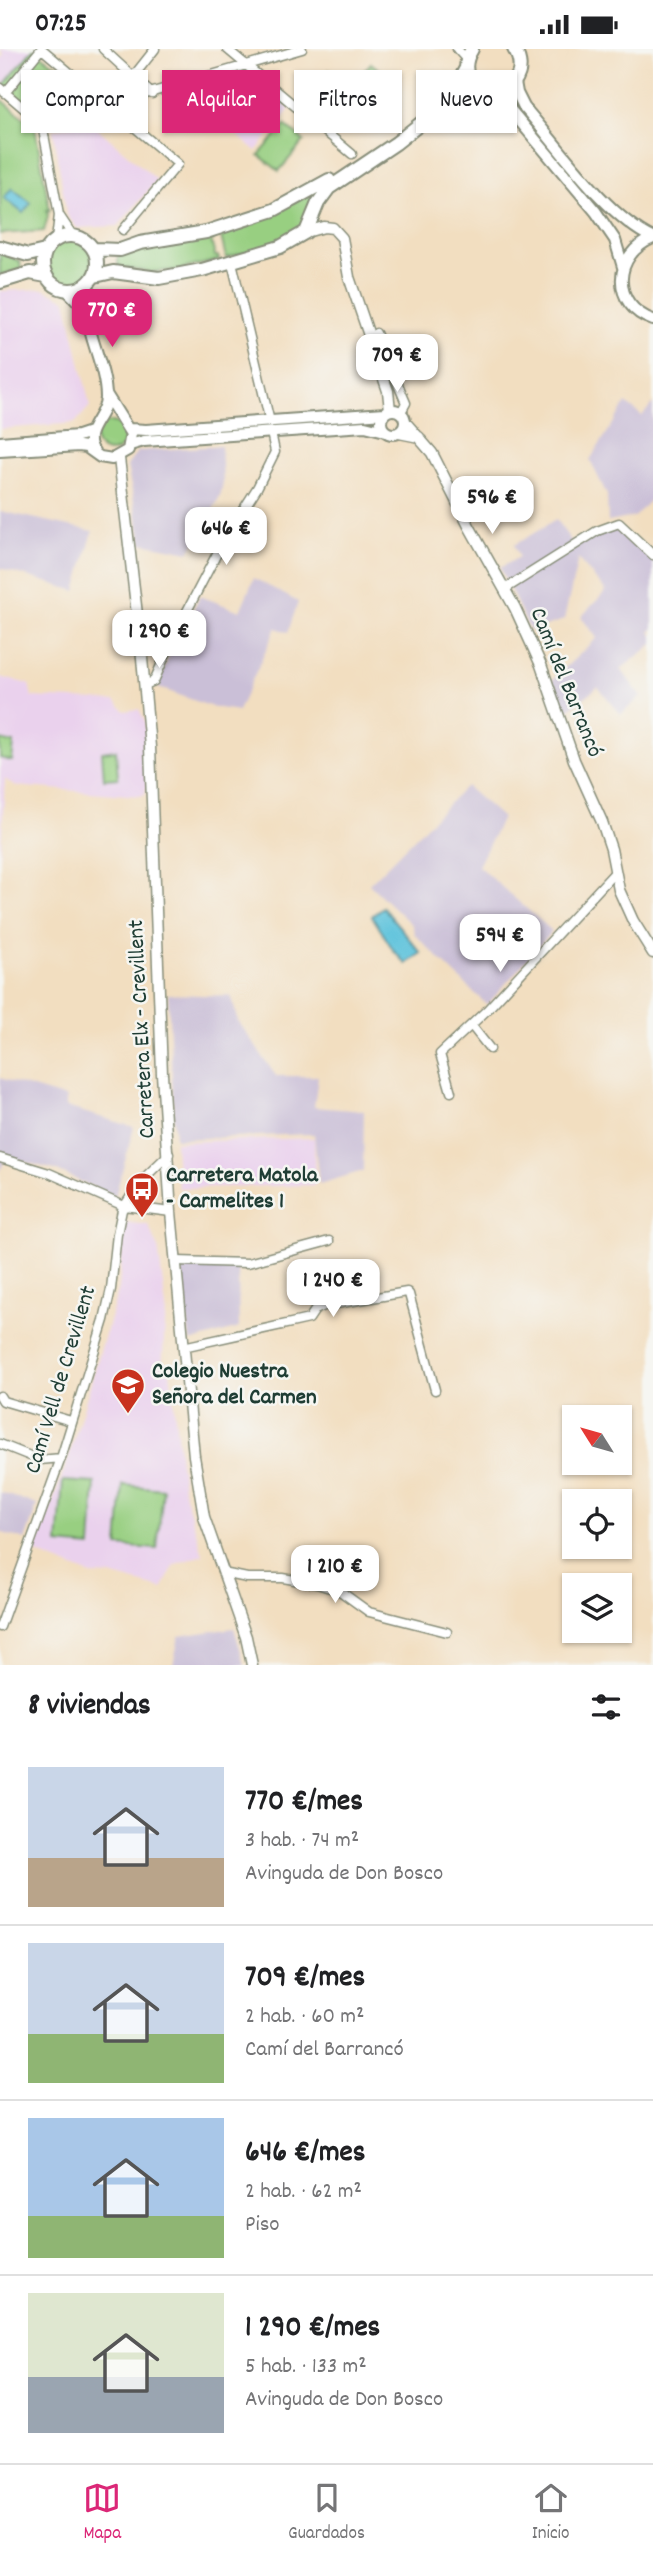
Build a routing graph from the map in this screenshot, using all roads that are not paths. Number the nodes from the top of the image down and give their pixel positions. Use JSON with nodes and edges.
{"nodes":[{"id":1,"x":42,"y":49,"type":"edge"},
{"id":2,"x":103,"y":49,"type":"edge"},
{"id":3,"x":155,"y":49,"type":"edge"},
{"id":4,"x":227,"y":49,"type":"edge"},
{"id":5,"x":272,"y":49,"type":"edge"},
{"id":6,"x":302,"y":49,"type":"edge"},
{"id":7,"x":457,"y":49,"type":"edge"},
{"id":8,"x":518,"y":52,"type":"edge"},
{"id":9,"x":265,"y":59,"type":"junction"},
{"id":10,"x":469,"y":59,"type":"edge"},
{"id":11,"x":247,"y":66,"type":"junction"},
{"id":12,"x":66,"y":70,"type":"edge"},
{"id":13,"x":126,"y":70,"type":"edge"},
{"id":14,"x":136,"y":70,"type":"edge"},
{"id":15,"x":517,"y":77,"type":"edge"},
{"id":16,"x":3,"y":90,"type":"edge"},
{"id":17,"x":148,"y":90,"type":"edge"},
{"id":18,"x":517,"y":93,"type":"edge"},
{"id":19,"x":152,"y":94,"type":"junction"},
{"id":20,"x":148,"y":95,"type":"edge"},
{"id":21,"x":21,"y":106,"type":"edge"},
{"id":22,"x":517,"y":118,"type":"edge"},
{"id":23,"x":416,"y":128,"type":"edge"},
{"id":24,"x":44,"y":133,"type":"edge"},
{"id":25,"x":140,"y":133,"type":"edge"},
{"id":26,"x":352,"y":154,"type":"dead end"},
{"id":27,"x":59,"y":215,"type":"junction"},
{"id":28,"x":123,"y":230,"type":"dead end"},
{"id":29,"x":306,"y":232,"type":"junction"},
{"id":30,"x":73,"y":236,"type":"junction"},
{"id":31,"x":653,"y":238,"type":"edge"},
{"id":32,"x":56,"y":240,"type":"junction"},
{"id":33,"x":0,"y":247,"type":"edge"},
{"id":34,"x":95,"y":249,"type":"junction"},
{"id":35,"x":45,"y":251,"type":"junction"},
{"id":36,"x":232,"y":262,"type":"junction"},
{"id":37,"x":623,"y":267,"type":"junction"},
{"id":38,"x":46,"y":276,"type":"junction"},
{"id":39,"x":92,"y":280,"type":"junction"},
{"id":40,"x":0,"y":282,"type":"edge"},
{"id":41,"x":68,"y":291,"type":"junction"},
{"id":42,"x":87,"y":311,"type":"junction"},
{"id":43,"x":653,"y":320,"type":"edge"},
{"id":44,"x":376,"y":333,"type":"dead end"},
{"id":45,"x":106,"y":394,"type":"junction"},
{"id":46,"x":396,"y":418,"type":"junction"},
{"id":47,"x":97,"y":421,"type":"junction"},
{"id":48,"x":126,"y":424,"type":"junction"},
{"id":49,"x":271,"y":427,"type":"junction"},
{"id":50,"x":385,"y":431,"type":"junction"},
{"id":51,"x":90,"y":432,"type":"junction"},
{"id":52,"x":0,"y":442,"type":"edge"},
{"id":53,"x":130,"y":445,"type":"junction"},
{"id":54,"x":0,"y":451,"type":"edge"},
{"id":55,"x":95,"y":453,"type":"junction"},
{"id":56,"x":118,"y":458,"type":"junction"},
{"id":57,"x":653,"y":555,"type":"edge"},
{"id":58,"x":505,"y":589,"type":"junction"},
{"id":59,"x":145,"y":685,"type":"junction"},
{"id":60,"x":615,"y":872,"type":"junction"},
{"id":61,"x":653,"y":953,"type":"edge"},
{"id":62,"x":471,"y":1025,"type":"junction"},
{"id":63,"x":490,"y":1049,"type":"dead end"},
{"id":64,"x":451,"y":1091,"type":"dead end"},
{"id":65,"x":169,"y":1154,"type":"junction"},
{"id":66,"x":0,"y":1158,"type":"edge"},
{"id":67,"x":124,"y":1206,"type":"junction"},
{"id":68,"x":171,"y":1212,"type":"junction"},
{"id":69,"x":329,"y":1241,"type":"dead end"},
{"id":70,"x":176,"y":1261,"type":"junction"},
{"id":71,"x":183,"y":1347,"type":"junction"},
{"id":72,"x":435,"y":1390,"type":"dead end"},
{"id":73,"x":0,"y":1396,"type":"edge"},
{"id":74,"x":71,"y":1420,"type":"junction"},
{"id":75,"x":0,"y":1444,"type":"edge"},
{"id":76,"x":61,"y":1458,"type":"junction"},
{"id":77,"x":223,"y":1573,"type":"junction"},
{"id":78,"x":0,"y":1627,"type":"edge"},
{"id":79,"x":447,"y":1632,"type":"dead end"},
{"id":80,"x":253,"y":1665,"type":"edge"}],
"edges":[{"from":1,"to":12,"type":"street"},
{"from":1,"to":16,"type":"street"},
{"from":2,"to":13,"type":"street"},
{"from":3,"to":14,"type":"street"},
{"from":4,"to":11,"type":"street"},
{"from":5,"to":9,"type":"street"},
{"from":6,"to":9,"type":"street"},
{"from":7,"to":10,"type":"street"},
{"from":8,"to":15,"type":"main road"},
{"from":9,"to":11,"type":"street"},
{"from":10,"to":34,"type":"main road"},
{"from":11,"to":19,"type":"street"},
{"from":11,"to":26,"type":"street"},
{"from":16,"to":21,"type":"street"},
{"from":17,"to":19,"type":"street"},
{"from":18,"to":31,"type":"main road"},
{"from":19,"to":20,"type":"street"},
{"from":22,"to":37,"type":"main road"},
{"from":23,"to":29,"type":"main road"},
{"from":24,"to":27,"type":"street"},
{"from":25,"to":28,"type":"street"},
{"from":27,"to":30,"type":"street"},
{"from":27,"to":32,"type":"street"},
{"from":29,"to":36,"type":"main road"},
{"from":29,"to":46,"type":"street"},
{"from":30,"to":32,"type":"main road"},
{"from":30,"to":34,"type":"main road"},
{"from":31,"to":37,"type":"main road"},
{"from":32,"to":35,"type":"main road"},
{"from":33,"to":35,"type":"main road"},
{"from":34,"to":39,"type":"main road"},
{"from":35,"to":38,"type":"main road"},
{"from":36,"to":39,"type":"main road"},
{"from":36,"to":49,"type":"street"},
{"from":37,"to":43,"type":"main road"},
{"from":38,"to":40,"type":"main road"},
{"from":38,"to":41,"type":"main road"},
{"from":39,"to":41,"type":"main road"},
{"from":39,"to":42,"type":"main road"},
{"from":41,"to":42,"type":"main road"},
{"from":42,"to":45,"type":"main road"},
{"from":44,"to":46,"type":"street"},
{"from":45,"to":47,"type":"main road"},
{"from":45,"to":48,"type":"main road"},
{"from":46,"to":49,"type":"main road"},
{"from":46,"to":50,"type":"main road"},
{"from":46,"to":50,"type":"main road"},
{"from":46,"to":58,"type":"street","name":"Camí del Barrancó"},
{"from":47,"to":48,"type":"main road"},
{"from":47,"to":51,"type":"main road"},
{"from":48,"to":49,"type":"main road"},
{"from":48,"to":53,"type":"main road"},
{"from":49,"to":50,"type":"main road"},
{"from":49,"to":53,"type":"main road"},
{"from":49,"to":59,"type":"street"},
{"from":51,"to":52,"type":"main road"},
{"from":51,"to":55,"type":"main road"},
{"from":53,"to":56,"type":"main road"},
{"from":54,"to":55,"type":"main road"},
{"from":55,"to":56,"type":"main road"},
{"from":56,"to":59,"type":"street","name":"Carretera Elx - Crevillent"},
{"from":57,"to":58,"type":"street"},
{"from":58,"to":60,"type":"street","name":"Camí del Barrancó"},
{"from":59,"to":65,"type":"street","name":"Carretera Elx - Crevillent"},
{"from":60,"to":61,"type":"street","name":"Camí del Barrancó"},
{"from":60,"to":62,"type":"street"},
{"from":62,"to":63,"type":"street"},
{"from":62,"to":64,"type":"street"},
{"from":65,"to":67,"type":"street","name":"Camí Vell de Crevillent"},
{"from":65,"to":68,"type":"street","name":"Carretera Elx - Crevillent"},
{"from":66,"to":67,"type":"street"},
{"from":67,"to":68,"type":"street"},
{"from":67,"to":74,"type":"street","name":"Camí Vell de Crevillent"},
{"from":68,"to":70,"type":"street","name":"Carretera Elx - Crevillent"},
{"from":69,"to":70,"type":"street"},
{"from":70,"to":71,"type":"street","name":"Carretera Elx - Crevillent"},
{"from":71,"to":72,"type":"street"},
{"from":71,"to":77,"type":"street","name":"Carretera Elx - Crevillent"},
{"from":73,"to":74,"type":"street"},
{"from":74,"to":76,"type":"street","name":"Camí Vell de Crevillent"},
{"from":75,"to":76,"type":"street"},
{"from":76,"to":78,"type":"street","name":"Camí Vell de Crevillent"},
{"from":77,"to":79,"type":"street"},
{"from":77,"to":80,"type":"street","name":"Carretera Elx - Crevillent"}]}
